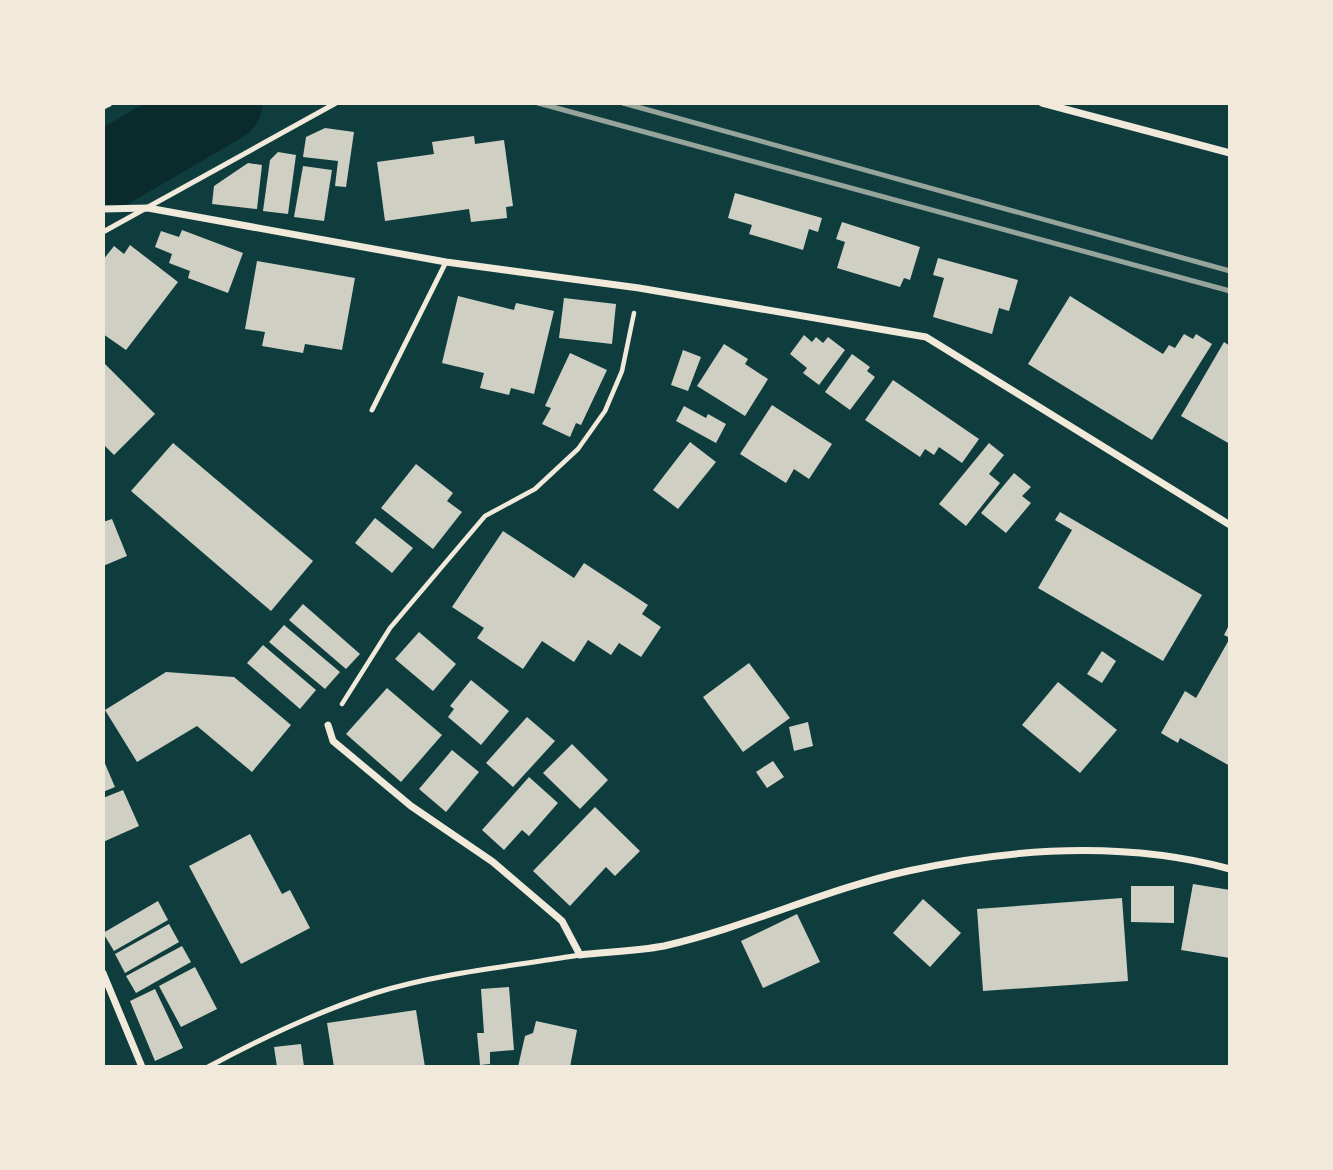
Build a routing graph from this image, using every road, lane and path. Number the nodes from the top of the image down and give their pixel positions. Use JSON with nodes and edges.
{"nodes":[{"id":1,"x":109,"y":103,"type":"edge"},
{"id":2,"x":336,"y":103,"type":"edge"},
{"id":3,"x":1042,"y":103,"type":"edge"},
{"id":4,"x":103,"y":106,"type":"edge"},
{"id":5,"x":1230,"y":153,"type":"edge"},
{"id":6,"x":148,"y":208,"type":"junction"},
{"id":7,"x":103,"y":209,"type":"edge"},
{"id":8,"x":103,"y":232,"type":"edge"},
{"id":9,"x":446,"y":262,"type":"junction"},
{"id":10,"x":639,"y":288,"type":"junction"},
{"id":11,"x":372,"y":410,"type":"dead end"},
{"id":12,"x":1230,"y":525,"type":"edge"},
{"id":13,"x":328,"y":725,"type":"joint"},
{"id":14,"x":1230,"y":869,"type":"edge"},
{"id":15,"x":580,"y":955,"type":"junction"},
{"id":16,"x":103,"y":973,"type":"edge"},
{"id":17,"x":142,"y":1067,"type":"edge"},
{"id":18,"x":208,"y":1067,"type":"edge"}],
"edges":[{"from":1,"to":4,"type":"street"},
{"from":2,"to":6,"type":"lane"},
{"from":3,"to":5,"type":"street"},
{"from":6,"to":7,"type":"street"},
{"from":6,"to":8,"type":"lane"},
{"from":6,"to":9,"type":"street"},
{"from":9,"to":10,"type":"street"},
{"from":9,"to":11,"type":"lane"},
{"from":10,"to":12,"type":"street"},
{"from":10,"to":13,"type":"path"},
{"from":13,"to":15,"type":"street"},
{"from":14,"to":15,"type":"street"},
{"from":15,"to":18,"type":"lane"},
{"from":16,"to":17,"type":"street"}]}
